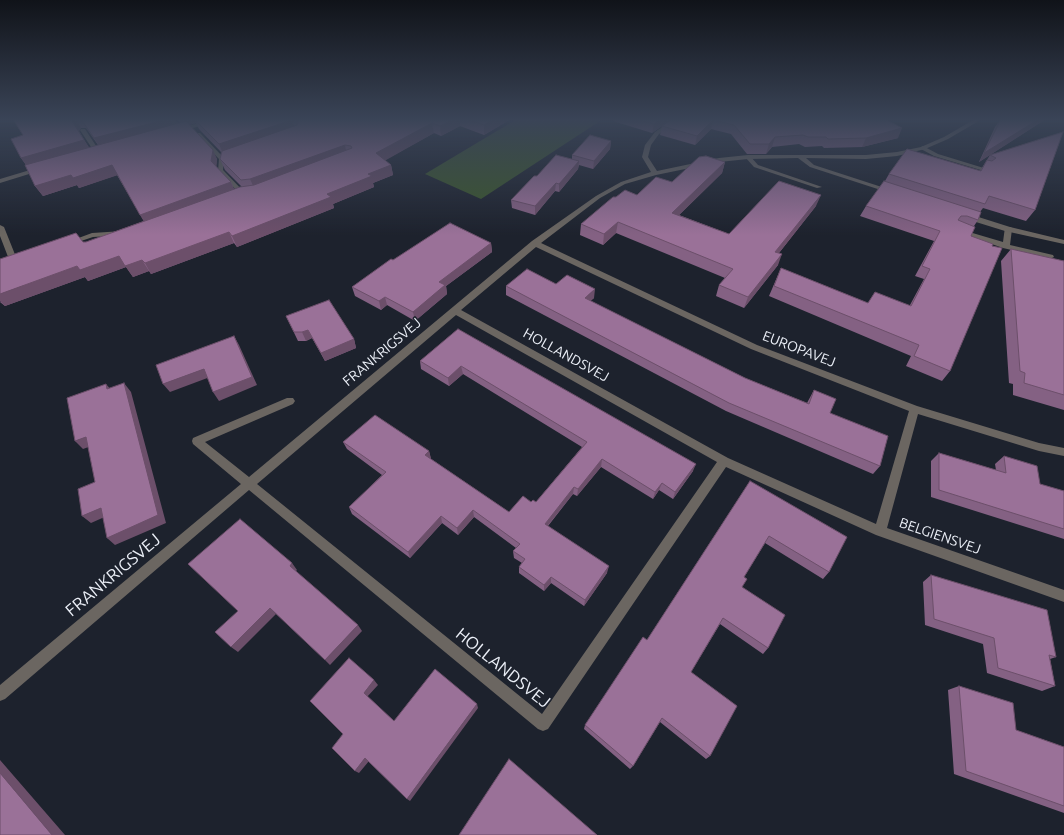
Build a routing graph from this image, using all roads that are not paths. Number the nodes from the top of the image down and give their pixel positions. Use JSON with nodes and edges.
{"nodes":[{"id":1,"x":225,"y":158,"type":"edge"},
{"id":2,"x":646,"y":158,"type":"edge"},
{"id":3,"x":734,"y":158,"type":"edge"},
{"id":4,"x":750,"y":158,"type":"edge"},
{"id":5,"x":802,"y":158,"type":"edge"},
{"id":6,"x":949,"y":158,"type":"edge"},
{"id":7,"x":45,"y":167,"type":"edge"},
{"id":8,"x":984,"y":169,"type":"edge"},
{"id":9,"x":655,"y":174,"type":"junction"},
{"id":10,"x":0,"y":181,"type":"edge"},
{"id":11,"x":819,"y":187,"type":"dead end"},
{"id":12,"x":243,"y":194,"type":"edge"},
{"id":13,"x":899,"y":194,"type":"edge"},
{"id":14,"x":958,"y":213,"type":"edge"},
{"id":15,"x":0,"y":227,"type":"edge"},
{"id":16,"x":1008,"y":229,"type":"junction"},
{"id":17,"x":958,"y":230,"type":"edge"},
{"id":18,"x":132,"y":232,"type":"edge"},
{"id":19,"x":1064,"y":242,"type":"edge"},
{"id":20,"x":535,"y":244,"type":"junction"},
{"id":21,"x":64,"y":245,"type":"edge"},
{"id":22,"x":1006,"y":246,"type":"junction"},
{"id":23,"x":1050,"y":257,"type":"edge"},
{"id":24,"x":14,"y":262,"type":"edge"},
{"id":25,"x":456,"y":311,"type":"junction"},
{"id":26,"x":290,"y":401,"type":"dead end"},
{"id":27,"x":914,"y":409,"type":"junction"},
{"id":28,"x":1064,"y":452,"type":"edge"},
{"id":29,"x":724,"y":460,"type":"junction"},
{"id":30,"x":250,"y":484,"type":"junction"},
{"id":31,"x":880,"y":531,"type":"junction"},
{"id":32,"x":1064,"y":596,"type":"edge"},
{"id":33,"x":0,"y":694,"type":"edge"}],
"edges":[{"from":1,"to":12,"type":"street"},
{"from":2,"to":9,"type":"street"},
{"from":3,"to":9,"type":"street","name":"FRANKRIGSVEJ"},
{"from":4,"to":11,"type":"street"},
{"from":5,"to":13,"type":"street"},
{"from":6,"to":8,"type":"street"},
{"from":7,"to":10,"type":"street"},
{"from":9,"to":20,"type":"street","name":"FRANKRIGSVEJ"},
{"from":14,"to":16,"type":"street"},
{"from":15,"to":24,"type":"street"},
{"from":16,"to":19,"type":"street"},
{"from":16,"to":22,"type":"street"},
{"from":17,"to":22,"type":"street"},
{"from":18,"to":21,"type":"street"},
{"from":20,"to":25,"type":"street","name":"FRANKRIGSVEJ"},
{"from":20,"to":27,"type":"street","name":"EUROPAVEJ"},
{"from":22,"to":23,"type":"street"},
{"from":25,"to":29,"type":"street","name":"HOLLANDSVEJ"},
{"from":25,"to":30,"type":"street","name":"FRANKRIGSVEJ"},
{"from":26,"to":30,"type":"street"},
{"from":27,"to":28,"type":"street","name":"EUROPAVEJ"},
{"from":27,"to":31,"type":"street","name":"BELGIENSVEJ"},
{"from":29,"to":30,"type":"street","name":"HOLLANDSVEJ"},
{"from":29,"to":31,"type":"street","name":"HOLLANDSVEJ"},
{"from":30,"to":33,"type":"street","name":"FRANKRIGSVEJ"},
{"from":31,"to":32,"type":"street","name":"BELGIENSVEJ"}]}
